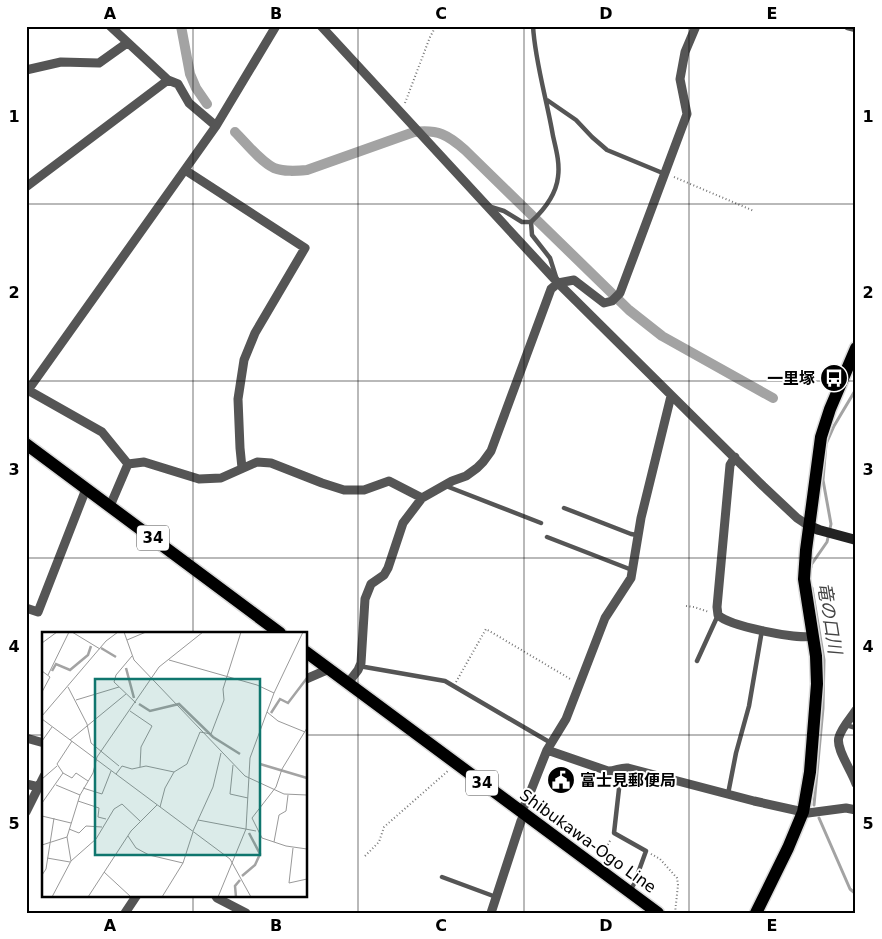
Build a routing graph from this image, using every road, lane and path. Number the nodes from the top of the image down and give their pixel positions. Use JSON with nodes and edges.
{"nodes":[{"id":1,"x":110,"y":26,"type":"edge"},
{"id":2,"x":276,"y":26,"type":"edge"},
{"id":3,"x":321,"y":26,"type":"edge"},
{"id":4,"x":436,"y":26,"type":"edge"},
{"id":5,"x":533,"y":26,"type":"edge"},
{"id":6,"x":696,"y":26,"type":"edge"},
{"id":7,"x":848,"y":26,"type":"edge"},
{"id":8,"x":856,"y":28,"type":"edge"},
{"id":9,"x":127,"y":42,"type":"junction"},
{"id":10,"x":26,"y":70,"type":"edge"},
{"id":11,"x":168,"y":80,"type":"junction"},
{"id":12,"x":547,"y":100,"type":"junction"},
{"id":13,"x":404,"y":116,"type":"junction"},
{"id":14,"x":216,"y":126,"type":"junction"},
{"id":15,"x":185,"y":170,"type":"junction"},
{"id":16,"x":665,"y":174,"type":"junction"},
{"id":17,"x":26,"y":187,"type":"edge"},
{"id":18,"x":488,"y":206,"type":"junction"},
{"id":19,"x":754,"y":211,"type":"dead end"},
{"id":20,"x":531,"y":222,"type":"junction"},
{"id":21,"x":558,"y":283,"type":"junction"},
{"id":22,"x":856,"y":348,"type":"edge"},
{"id":23,"x":27,"y":391,"type":"edge"},
{"id":24,"x":671,"y":396,"type":"junction"},
{"id":25,"x":26,"y":444,"type":"edge"},
{"id":26,"x":735,"y":457,"type":"junction"},
{"id":27,"x":128,"y":464,"type":"junction"},
{"id":28,"x":242,"y":468,"type":"junction"},
{"id":29,"x":445,"y":485,"type":"junction"},
{"id":30,"x":86,"y":488,"type":"junction"},
{"id":31,"x":422,"y":498,"type":"junction"},
{"id":32,"x":110,"y":506,"type":"junction"},
{"id":33,"x":564,"y":508,"type":"dead end"},
{"id":34,"x":541,"y":523,"type":"dead end"},
{"id":35,"x":809,"y":526,"type":"junction"},
{"id":36,"x":637,"y":535,"type":"junction"},
{"id":37,"x":547,"y":537,"type":"dead end"},
{"id":38,"x":856,"y":540,"type":"edge"},
{"id":39,"x":633,"y":570,"type":"junction"},
{"id":40,"x":686,"y":606,"type":"dead end"},
{"id":41,"x":26,"y":608,"type":"edge"},
{"id":42,"x":718,"y":614,"type":"junction"},
{"id":43,"x":762,"y":630,"type":"junction"},
{"id":44,"x":279,"y":632,"type":"edge"},
{"id":45,"x":814,"y":636,"type":"junction"},
{"id":46,"x":308,"y":653,"type":"edge"},
{"id":47,"x":697,"y":661,"type":"dead end"},
{"id":48,"x":360,"y":666,"type":"junction"},
{"id":49,"x":329,"y":669,"type":"junction"},
{"id":50,"x":308,"y":678,"type":"edge"},
{"id":51,"x":348,"y":683,"type":"junction"},
{"id":52,"x":579,"y":684,"type":"junction"},
{"id":53,"x":454,"y":686,"type":"junction"},
{"id":54,"x":856,"y":710,"type":"edge"},
{"id":55,"x":846,"y":725,"type":"junction"},
{"id":56,"x":856,"y":728,"type":"edge"},
{"id":57,"x":26,"y":738,"type":"edge"},
{"id":58,"x":42,"y":742,"type":"edge"},
{"id":59,"x":549,"y":747,"type":"junction"},
{"id":60,"x":456,"y":764,"type":"junction"},
{"id":61,"x":618,"y":770,"type":"junction"},
{"id":62,"x":42,"y":780,"type":"edge"},
{"id":63,"x":26,"y":784,"type":"edge"},
{"id":64,"x":856,"y":784,"type":"edge"},
{"id":65,"x":39,"y":787,"type":"junction"},
{"id":66,"x":728,"y":795,"type":"junction"},
{"id":67,"x":856,"y":810,"type":"edge"},
{"id":68,"x":26,"y":812,"type":"edge"},
{"id":69,"x":803,"y":812,"type":"junction"},
{"id":70,"x":522,"y":813,"type":"junction"},
{"id":71,"x":614,"y":833,"type":"junction"},
{"id":72,"x":646,"y":852,"type":"junction"},
{"id":73,"x":365,"y":856,"type":"dead end"},
{"id":74,"x":596,"y":868,"type":"junction"},
{"id":75,"x":442,"y":876,"type":"dead end"},
{"id":76,"x":630,"y":892,"type":"junction"},
{"id":77,"x":135,"y":896,"type":"edge"},
{"id":78,"x":216,"y":896,"type":"edge"},
{"id":79,"x":496,"y":897,"type":"junction"},
{"id":80,"x":124,"y":913,"type":"edge"},
{"id":81,"x":246,"y":913,"type":"edge"},
{"id":82,"x":491,"y":913,"type":"edge"},
{"id":83,"x":658,"y":913,"type":"edge"},
{"id":84,"x":675,"y":913,"type":"edge"},
{"id":85,"x":756,"y":913,"type":"edge"}],
"edges":[{"from":1,"to":9,"type":"street"},
{"from":2,"to":14,"type":"street"},
{"from":3,"to":13,"type":"street"},
{"from":4,"to":13,"type":"path"},
{"from":5,"to":12,"type":"lane"},
{"from":6,"to":16,"type":"street"},
{"from":7,"to":8,"type":"street"},
{"from":9,"to":10,"type":"street"},
{"from":9,"to":11,"type":"street"},
{"from":11,"to":14,"type":"street"},
{"from":11,"to":17,"type":"street"},
{"from":12,"to":16,"type":"lane"},
{"from":12,"to":20,"type":"lane"},
{"from":13,"to":18,"type":"street"},
{"from":14,"to":15,"type":"street"},
{"from":15,"to":23,"type":"street"},
{"from":15,"to":28,"type":"street"},
{"from":16,"to":19,"type":"path"},
{"from":16,"to":21,"type":"street"},
{"from":18,"to":20,"type":"lane"},
{"from":18,"to":21,"type":"street"},
{"from":20,"to":21,"type":"lane"},
{"from":21,"to":24,"type":"street"},
{"from":21,"to":29,"type":"street"},
{"from":22,"to":35,"type":"main road"},
{"from":23,"to":27,"type":"street"},
{"from":24,"to":26,"type":"street"},
{"from":24,"to":36,"type":"street"},
{"from":25,"to":30,"type":"main road","number":"34"},
{"from":26,"to":35,"type":"street"},
{"from":26,"to":42,"type":"street"},
{"from":27,"to":28,"type":"street"},
{"from":27,"to":32,"type":"street"},
{"from":28,"to":31,"type":"street"},
{"from":29,"to":31,"type":"street"},
{"from":29,"to":34,"type":"lane"},
{"from":30,"to":32,"type":"main road","number":"34"},
{"from":30,"to":41,"type":"street"},
{"from":31,"to":48,"type":"street"},
{"from":32,"to":44,"type":"main road","number":"34"},
{"from":33,"to":36,"type":"lane"},
{"from":35,"to":38,"type":"street"},
{"from":35,"to":45,"type":"main road"},
{"from":36,"to":39,"type":"street"},
{"from":37,"to":39,"type":"lane"},
{"from":39,"to":52,"type":"street"},
{"from":40,"to":42,"type":"path"},
{"from":42,"to":43,"type":"street"},
{"from":42,"to":47,"type":"lane"},
{"from":43,"to":45,"type":"street"},
{"from":43,"to":66,"type":"lane"},
{"from":45,"to":69,"type":"main road"},
{"from":46,"to":49,"type":"main road","name":"Shibukawa-Ogo Line","number":"34"},
{"from":48,"to":51,"type":"street"},
{"from":48,"to":53,"type":"lane"},
{"from":49,"to":50,"type":"street"},
{"from":49,"to":51,"type":"main road","name":"Shibukawa-Ogo Line","number":"34"},
{"from":51,"to":60,"type":"main road","name":"Shibukawa-Ogo Line","number":"34"},
{"from":52,"to":53,"type":"path"},
{"from":52,"to":59,"type":"street"},
{"from":53,"to":59,"type":"lane"},
{"from":54,"to":55,"type":"street"},
{"from":55,"to":56,"type":"lane"},
{"from":55,"to":64,"type":"street"},
{"from":57,"to":58,"type":"street"},
{"from":59,"to":61,"type":"street"},
{"from":59,"to":70,"type":"street"},
{"from":60,"to":70,"type":"main road","name":"Shibukawa-Ogo Line","number":"34"},
{"from":60,"to":73,"type":"path"},
{"from":61,"to":66,"type":"street"},
{"from":61,"to":71,"type":"lane"},
{"from":62,"to":65,"type":"street"},
{"from":63,"to":65,"type":"street"},
{"from":65,"to":68,"type":"street"},
{"from":66,"to":69,"type":"street"},
{"from":67,"to":69,"type":"street"},
{"from":69,"to":85,"type":"main road"},
{"from":70,"to":74,"type":"main road","name":"Shibukawa-Ogo Line","number":"34"},
{"from":70,"to":79,"type":"street"},
{"from":71,"to":72,"type":"lane"},
{"from":71,"to":74,"type":"path"},
{"from":72,"to":76,"type":"lane"},
{"from":72,"to":84,"type":"path"},
{"from":74,"to":76,"type":"main road","name":"Shibukawa-Ogo Line","number":"34"},
{"from":75,"to":79,"type":"lane"},
{"from":76,"to":83,"type":"main road","name":"Shibukawa-Ogo Line","number":"34"},
{"from":77,"to":80,"type":"street"},
{"from":78,"to":81,"type":"street"},
{"from":79,"to":82,"type":"street"}]}
